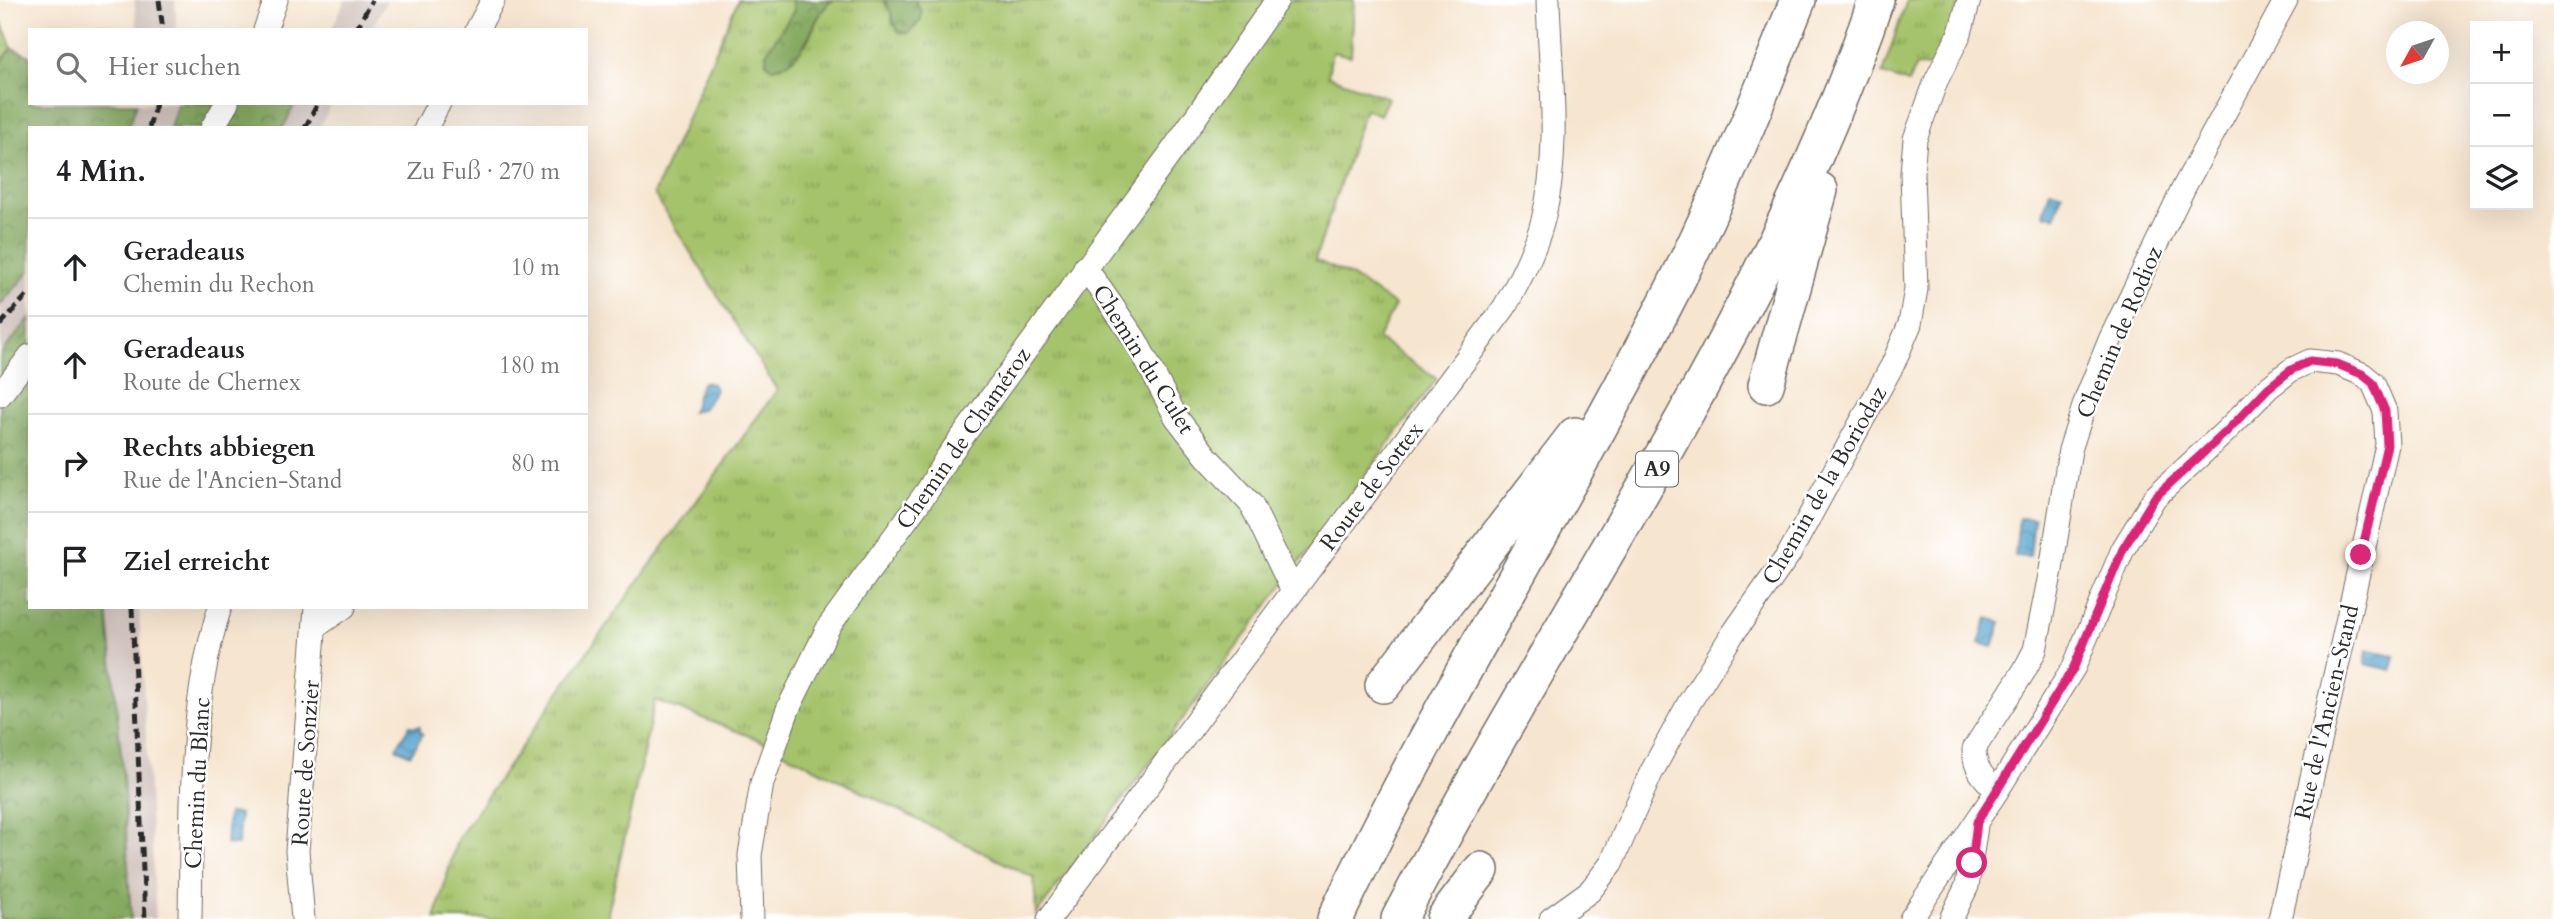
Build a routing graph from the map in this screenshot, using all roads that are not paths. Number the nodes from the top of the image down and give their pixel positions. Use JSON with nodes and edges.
{"nodes":[{"id":1,"x":276,"y":0,"type":"edge"},
{"id":2,"x":493,"y":0,"type":"edge"},
{"id":3,"x":1277,"y":0,"type":"edge"},
{"id":4,"x":1548,"y":0,"type":"edge"},
{"id":5,"x":1798,"y":0,"type":"edge"},
{"id":6,"x":1969,"y":0,"type":"edge"},
{"id":7,"x":2286,"y":0,"type":"edge"},
{"id":8,"x":1873,"y":9,"type":"edge"},
{"id":9,"x":266,"y":28,"type":"edge"},
{"id":10,"x":478,"y":28,"type":"edge"},
{"id":11,"x":226,"y":105,"type":"edge"},
{"id":12,"x":438,"y":105,"type":"edge"},
{"id":13,"x":213,"y":126,"type":"edge"},
{"id":14,"x":427,"y":126,"type":"edge"},
{"id":15,"x":1085,"y":267,"type":"junction"},
{"id":16,"x":1641,"y":349,"type":"junction"},
{"id":17,"x":28,"y":359,"type":"edge"},
{"id":18,"x":1766,"y":385,"type":"dead end"},
{"id":19,"x":0,"y":395,"type":"edge"},
{"id":20,"x":1293,"y":591,"type":"junction"},
{"id":21,"x":219,"y":609,"type":"edge"},
{"id":22,"x":338,"y":609,"type":"edge"},
{"id":23,"x":316,"y":617,"type":"edge"},
{"id":24,"x":1382,"y":685,"type":"dead end"},
{"id":25,"x":1997,"y":791,"type":"junction"},
{"id":26,"x":1977,"y":822,"type":"junction"},
{"id":27,"x":1481,"y":870,"type":"dead end"},
{"id":28,"x":190,"y":919,"type":"edge"},
{"id":29,"x":303,"y":919,"type":"edge"},
{"id":30,"x":752,"y":919,"type":"edge"},
{"id":31,"x":1049,"y":919,"type":"edge"},
{"id":32,"x":1335,"y":919,"type":"edge"},
{"id":33,"x":1399,"y":919,"type":"edge"},
{"id":34,"x":1444,"y":919,"type":"edge"},
{"id":35,"x":1551,"y":919,"type":"edge"},
{"id":36,"x":1911,"y":919,"type":"edge"},
{"id":37,"x":1951,"y":919,"type":"edge"},
{"id":38,"x":2280,"y":919,"type":"edge"}],
"edges":[{"from":1,"to":9,"type":"street"},
{"from":2,"to":10,"type":"street"},
{"from":3,"to":15,"type":"street","name":"Chemin de Chaméroz"},
{"from":4,"to":20,"type":"street","name":"Route de Sottex"},
{"from":5,"to":16,"type":"highway"},
{"from":6,"to":35,"type":"street","name":"Chemin de la Boriodaz"},
{"from":7,"to":25,"type":"street","name":"Chemin de Rodioz"},
{"from":8,"to":18,"type":"highway"},
{"from":8,"to":33,"type":"highway","number":"A9"},
{"from":11,"to":13,"type":"street"},
{"from":12,"to":14,"type":"street"},
{"from":15,"to":20,"type":"street","name":"Chemin du Culet"},
{"from":15,"to":30,"type":"street","name":"Chemin de Chaméroz"},
{"from":16,"to":24,"type":"highway"},
{"from":16,"to":32,"type":"highway"},
{"from":17,"to":19,"type":"street"},
{"from":20,"to":31,"type":"street","name":"Route de Sottex"},
{"from":21,"to":28,"type":"street","name":"Chemin du Blanc"},
{"from":22,"to":23,"type":"street"},
{"from":23,"to":29,"type":"street","name":"Route de Sonzier"},
{"from":25,"to":26,"type":"street"},
{"from":25,"to":38,"type":"street","name":"Rue de l'Ancien-Stand"},
{"from":26,"to":36,"type":"street"},
{"from":26,"to":37,"type":"street"},
{"from":27,"to":34,"type":"highway"}]}
